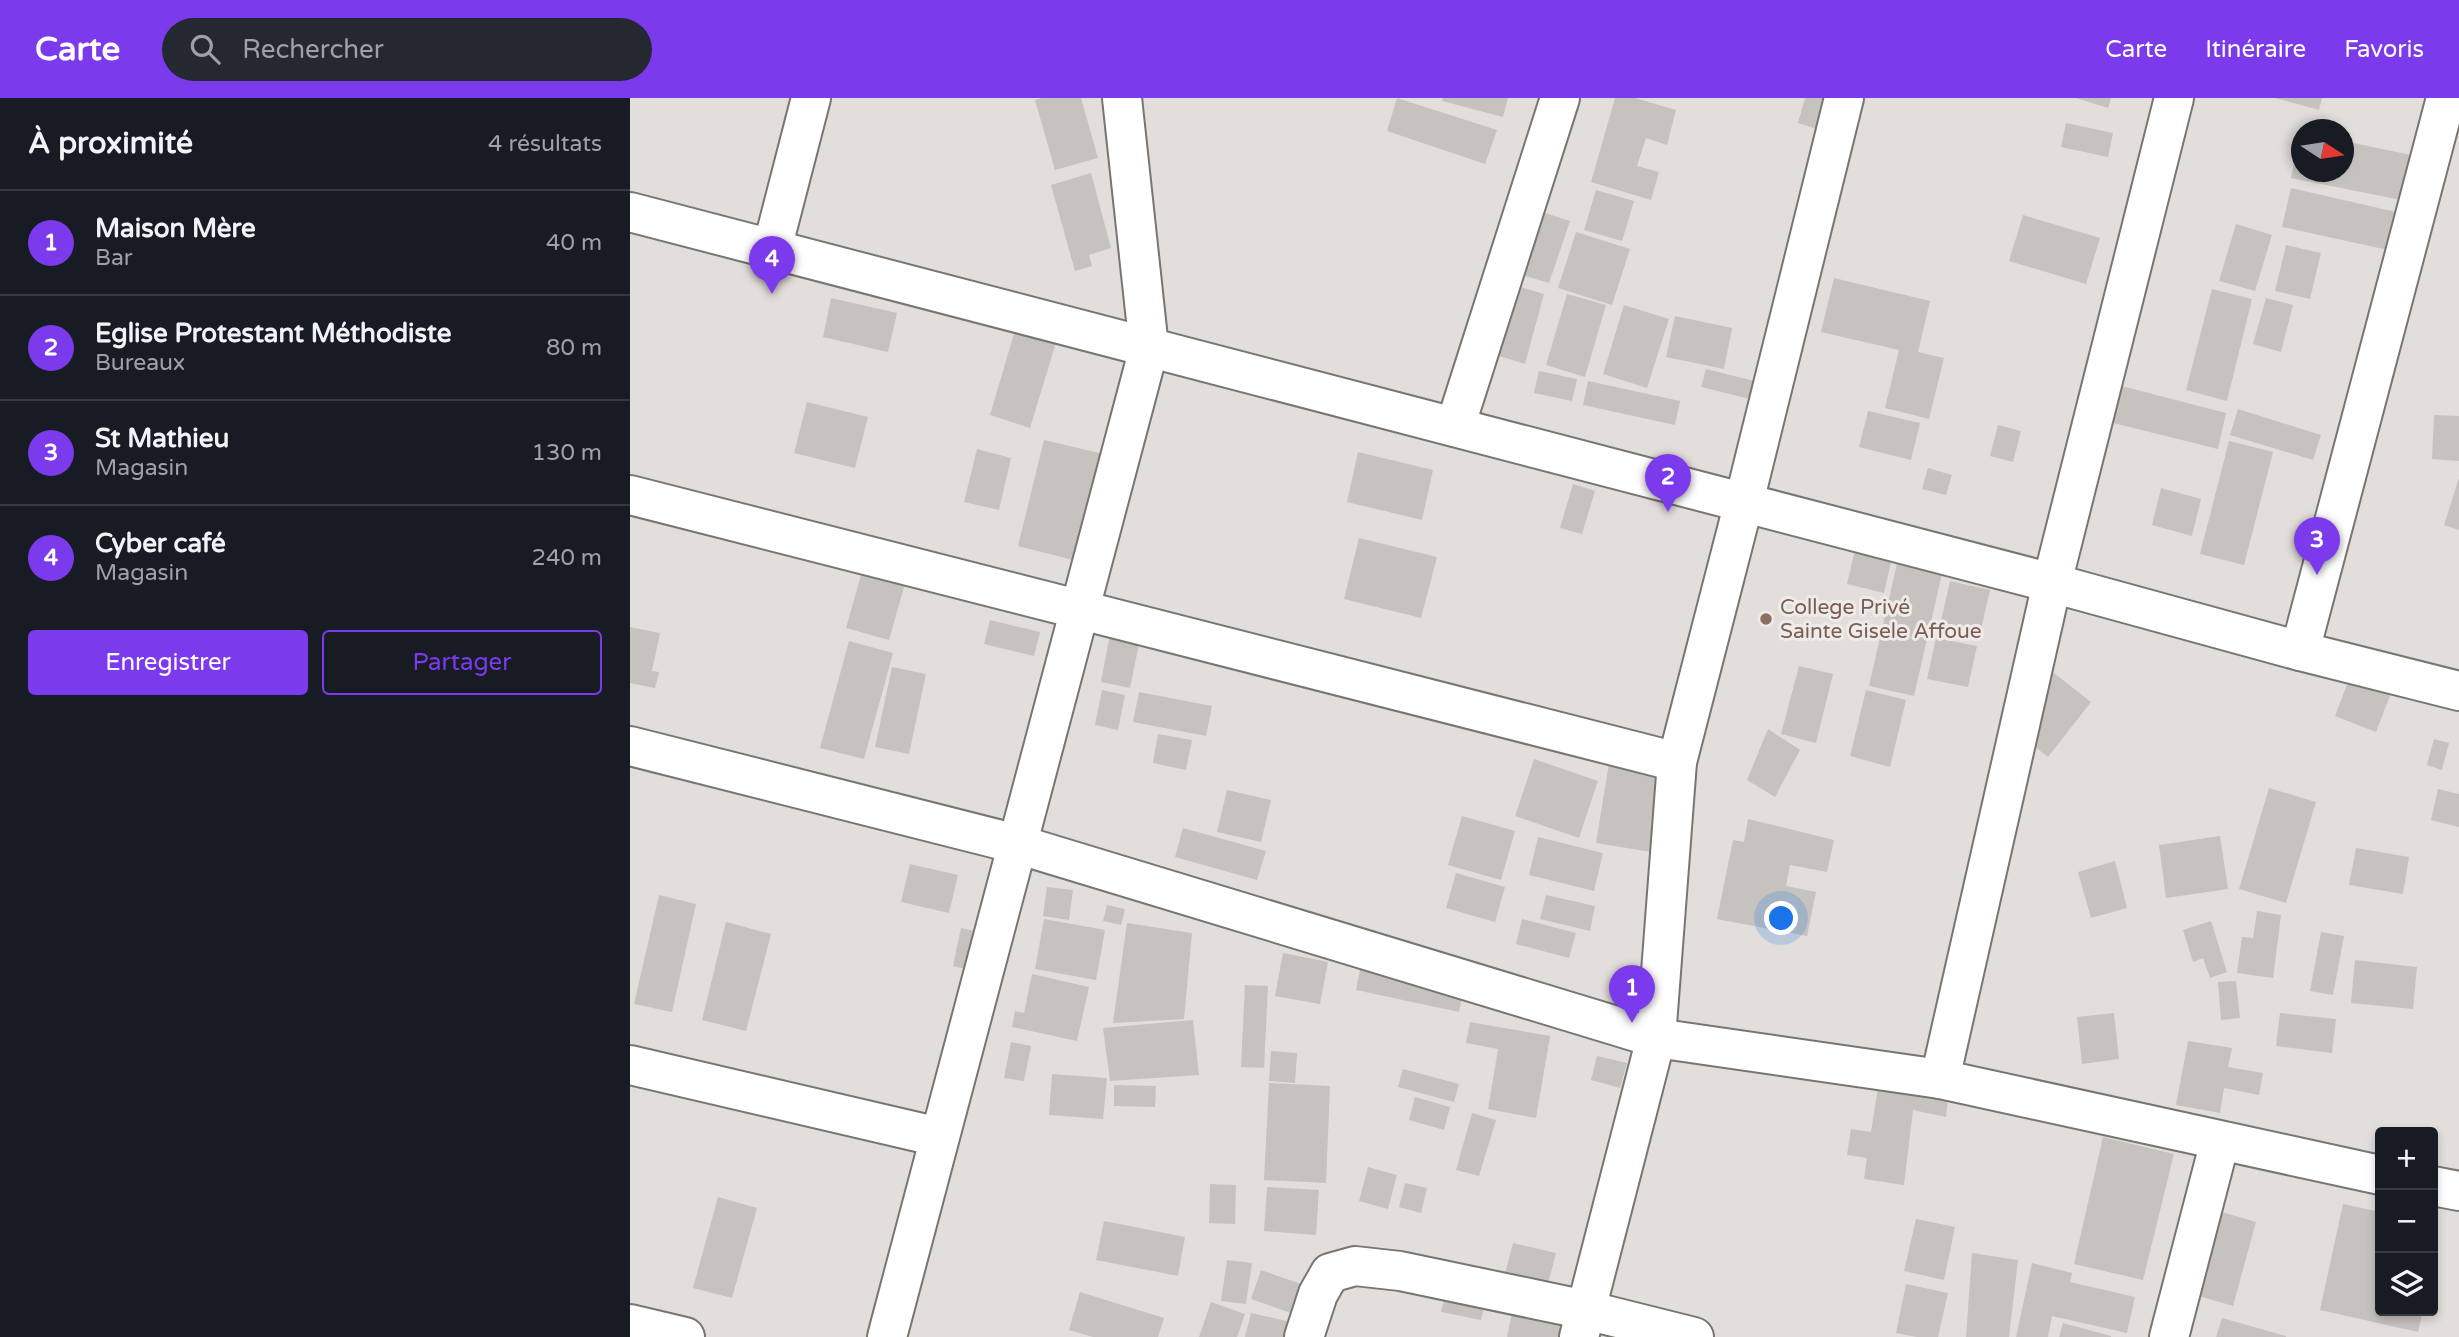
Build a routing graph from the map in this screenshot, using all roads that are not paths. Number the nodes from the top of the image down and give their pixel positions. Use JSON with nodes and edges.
{"nodes":[{"id":1,"x":811,"y":98,"type":"edge"},
{"id":2,"x":1122,"y":98,"type":"edge"},
{"id":3,"x":1560,"y":98,"type":"edge"},
{"id":4,"x":1843,"y":98,"type":"edge"},
{"id":5,"x":2174,"y":98,"type":"edge"},
{"id":6,"x":2446,"y":98,"type":"edge"},
{"id":7,"x":630,"y":212,"type":"edge"},
{"id":8,"x":772,"y":249,"type":"junction"},
{"id":9,"x":1149,"y":348,"type":"junction"},
{"id":10,"x":1455,"y":427,"type":"junction"},
{"id":11,"x":630,"y":495,"type":"edge"},
{"id":12,"x":1744,"y":502,"type":"junction"},
{"id":13,"x":2052,"y":583,"type":"junction"},
{"id":14,"x":1080,"y":610,"type":"junction"},
{"id":15,"x":2300,"y":651,"type":"junction"},
{"id":16,"x":2459,"y":691,"type":"edge"},
{"id":17,"x":630,"y":746,"type":"edge"},
{"id":18,"x":1677,"y":762,"type":"junction"},
{"id":19,"x":1017,"y":844,"type":"junction"},
{"id":20,"x":1656,"y":1038,"type":"junction"},
{"id":21,"x":630,"y":1065,"type":"edge"},
{"id":22,"x":1940,"y":1079,"type":"junction"},
{"id":23,"x":939,"y":1137,"type":"junction"},
{"id":24,"x":2220,"y":1142,"type":"junction"},
{"id":25,"x":2375,"y":1174,"type":"edge"},
{"id":26,"x":2438,"y":1187,"type":"edge"},
{"id":27,"x":2459,"y":1191,"type":"edge"},
{"id":28,"x":630,"y":1324,"type":"edge"},
{"id":29,"x":1582,"y":1324,"type":"edge"},
{"id":30,"x":685,"y":1337,"type":"edge"},
{"id":31,"x":887,"y":1337,"type":"edge"},
{"id":32,"x":1304,"y":1337,"type":"edge"},
{"id":33,"x":1694,"y":1337,"type":"edge"},
{"id":34,"x":2169,"y":1337,"type":"edge"}],
"edges":[{"from":1,"to":8,"type":"street"},
{"from":2,"to":9,"type":"street"},
{"from":3,"to":10,"type":"street"},
{"from":4,"to":12,"type":"street"},
{"from":5,"to":13,"type":"street"},
{"from":6,"to":15,"type":"street"},
{"from":7,"to":8,"type":"street"},
{"from":8,"to":9,"type":"street"},
{"from":9,"to":10,"type":"street"},
{"from":9,"to":14,"type":"street"},
{"from":10,"to":12,"type":"street"},
{"from":11,"to":14,"type":"street"},
{"from":12,"to":13,"type":"street"},
{"from":12,"to":18,"type":"street"},
{"from":13,"to":15,"type":"street"},
{"from":13,"to":22,"type":"street"},
{"from":14,"to":18,"type":"street"},
{"from":14,"to":19,"type":"street"},
{"from":15,"to":16,"type":"street"},
{"from":17,"to":19,"type":"street"},
{"from":18,"to":20,"type":"street"},
{"from":19,"to":20,"type":"street"},
{"from":19,"to":23,"type":"street"},
{"from":20,"to":22,"type":"street"},
{"from":20,"to":29,"type":"street"},
{"from":21,"to":23,"type":"street"},
{"from":22,"to":24,"type":"street"},
{"from":23,"to":31,"type":"street"},
{"from":24,"to":25,"type":"street"},
{"from":24,"to":34,"type":"street"},
{"from":26,"to":27,"type":"street"},
{"from":28,"to":30,"type":"street"},
{"from":29,"to":32,"type":"street"},
{"from":29,"to":33,"type":"street"}]}
